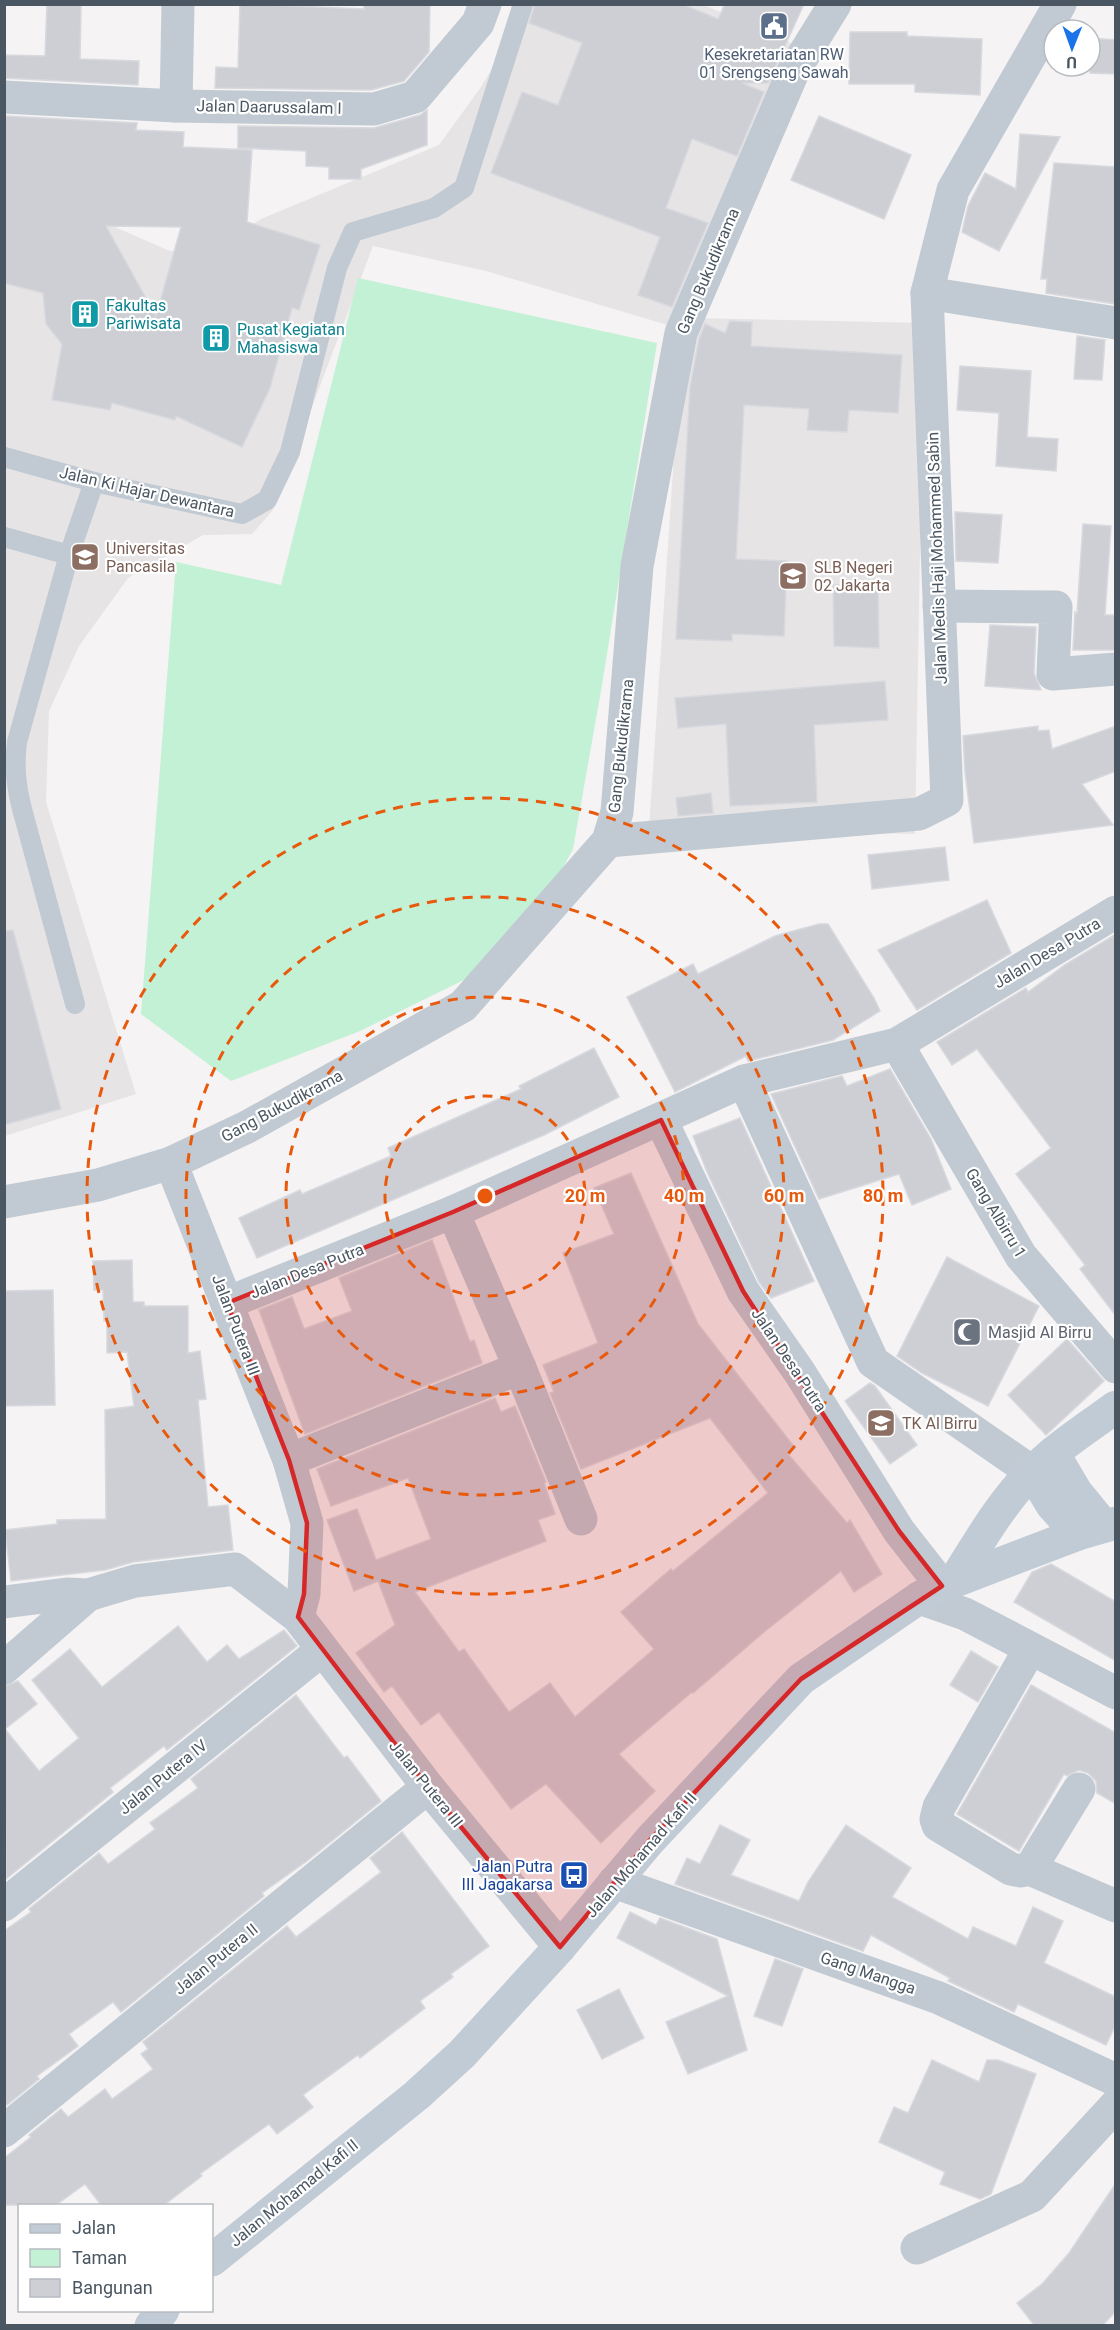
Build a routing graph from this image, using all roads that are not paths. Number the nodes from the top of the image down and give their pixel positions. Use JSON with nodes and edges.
{"nodes":[{"id":1,"x":178,"y":4,"type":"edge"},
{"id":2,"x":485,"y":4,"type":"edge"},
{"id":3,"x":523,"y":4,"type":"edge"},
{"id":4,"x":836,"y":4,"type":"edge"},
{"id":5,"x":1060,"y":4,"type":"edge"},
{"id":6,"x":4,"y":97,"type":"edge"},
{"id":7,"x":176,"y":106,"type":"junction"},
{"id":8,"x":927,"y":293,"type":"junction"},
{"id":9,"x":1116,"y":323,"type":"edge"},
{"id":10,"x":4,"y":457,"type":"edge"},
{"id":11,"x":93,"y":482,"type":"junction"},
{"id":12,"x":4,"y":537,"type":"edge"},
{"id":13,"x":69,"y":555,"type":"junction"},
{"id":14,"x":939,"y":606,"type":"junction"},
{"id":15,"x":1116,"y":669,"type":"edge"},
{"id":16,"x":608,"y":841,"type":"junction"},
{"id":17,"x":1116,"y":912,"type":"edge"},
{"id":18,"x":75,"y":1004,"type":"dead end"},
{"id":19,"x":897,"y":1044,"type":"junction"},
{"id":20,"x":744,"y":1081,"type":"junction"},
{"id":21,"x":661,"y":1120,"type":"junction"},
{"id":22,"x":177,"y":1176,"type":"junction"},
{"id":23,"x":4,"y":1202,"type":"edge"},
{"id":24,"x":453,"y":1212,"type":"junction"},
{"id":25,"x":227,"y":1303,"type":"junction"},
{"id":26,"x":1116,"y":1367,"type":"edge"},
{"id":27,"x":520,"y":1368,"type":"junction"},
{"id":28,"x":1116,"y":1407,"type":"edge"},
{"id":29,"x":289,"y":1460,"type":"junction"},
{"id":30,"x":1042,"y":1462,"type":"junction"},
{"id":31,"x":581,"y":1519,"type":"dead end"},
{"id":32,"x":1099,"y":1528,"type":"edge"},
{"id":33,"x":939,"y":1588,"type":"junction"},
{"id":34,"x":88,"y":1595,"type":"junction"},
{"id":35,"x":4,"y":1602,"type":"edge"},
{"id":36,"x":298,"y":1617,"type":"junction"},
{"id":37,"x":1030,"y":1649,"type":"junction"},
{"id":38,"x":322,"y":1650,"type":"junction"},
{"id":39,"x":4,"y":1668,"type":"edge"},
{"id":40,"x":1116,"y":1693,"type":"edge"},
{"id":41,"x":428,"y":1787,"type":"junction"},
{"id":42,"x":1079,"y":1789,"type":"dead end"},
{"id":43,"x":1030,"y":1869,"type":"junction"},
{"id":44,"x":615,"y":1882,"type":"junction"},
{"id":45,"x":4,"y":1905,"type":"edge"},
{"id":46,"x":1116,"y":1906,"type":"edge"},
{"id":47,"x":560,"y":1947,"type":"junction"},
{"id":48,"x":1116,"y":2080,"type":"edge"},
{"id":49,"x":1116,"y":2105,"type":"edge"},
{"id":50,"x":4,"y":2131,"type":"edge"},
{"id":51,"x":917,"y":2248,"type":"dead end"},
{"id":52,"x":213,"y":2259,"type":"edge"},
{"id":53,"x":161,"y":2312,"type":"edge"},
{"id":54,"x":151,"y":2325,"type":"edge"}],
"edges":[{"from":1,"to":7,"type":"street"},
{"from":2,"to":7,"type":"street","name":"Jalan Daarussalam I"},
{"from":3,"to":11,"type":"lane","name":"Jalan Ki Hajar Dewantara"},
{"from":4,"to":16,"type":"street","name":"Gang Bukudikrama"},
{"from":5,"to":8,"type":"street","name":"Jalan Medis Haji Mohammed Sabin"},
{"from":6,"to":7,"type":"street","name":"Jalan Daarussalam I"},
{"from":8,"to":9,"type":"street"},
{"from":8,"to":14,"type":"street","name":"Jalan Medis Haji Mohammed Sabin"},
{"from":10,"to":11,"type":"lane","name":"Jalan Ki Hajar Dewantara"},
{"from":11,"to":13,"type":"lane"},
{"from":12,"to":13,"type":"lane"},
{"from":13,"to":18,"type":"lane"},
{"from":14,"to":15,"type":"street"},
{"from":14,"to":16,"type":"street","name":"Jalan Medis Haji Mohammed Sabin"},
{"from":16,"to":22,"type":"street","name":"Gang Bukudikrama"},
{"from":17,"to":19,"type":"street","name":"Jalan Desa Putra"},
{"from":19,"to":20,"type":"street","name":"Jalan Desa Putra"},
{"from":19,"to":26,"type":"street","name":"Gang Albirru 1"},
{"from":20,"to":21,"type":"street","name":"Jalan Desa Putra"},
{"from":20,"to":30,"type":"street"},
{"from":21,"to":24,"type":"street","name":"Jalan Desa Putra"},
{"from":21,"to":33,"type":"street","name":"Jalan Desa Putra"},
{"from":22,"to":23,"type":"street","name":"Gang Bukudikrama"},
{"from":22,"to":25,"type":"street","name":"Jalan Putera III"},
{"from":24,"to":25,"type":"street","name":"Jalan Desa Putra"},
{"from":24,"to":27,"type":"street"},
{"from":25,"to":29,"type":"street","name":"Jalan Putera III"},
{"from":27,"to":29,"type":"street"},
{"from":27,"to":31,"type":"street"},
{"from":28,"to":30,"type":"main road"},
{"from":29,"to":36,"type":"street","name":"Jalan Putera III"},
{"from":30,"to":32,"type":"main road"},
{"from":30,"to":33,"type":"main road"},
{"from":32,"to":33,"type":"main road","name":"Jalan Mohamad Kafi II"},
{"from":33,"to":37,"type":"street"},
{"from":33,"to":44,"type":"main road","name":"Jalan Mohamad Kafi II"},
{"from":34,"to":35,"type":"street"},
{"from":34,"to":36,"type":"street","name":"Jalan Putera III"},
{"from":34,"to":39,"type":"street"},
{"from":36,"to":38,"type":"street","name":"Jalan Putera III"},
{"from":37,"to":40,"type":"street"},
{"from":37,"to":43,"type":"street"},
{"from":38,"to":41,"type":"street","name":"Jalan Putera III"},
{"from":38,"to":45,"type":"street","name":"Jalan Putera IV"},
{"from":41,"to":47,"type":"street","name":"Jalan Putera III"},
{"from":41,"to":50,"type":"street","name":"Jalan Putera II"},
{"from":42,"to":43,"type":"street"},
{"from":43,"to":46,"type":"street"},
{"from":44,"to":47,"type":"main road","name":"Jalan Mohamad Kafi II"},
{"from":44,"to":48,"type":"street","name":"Gang Mangga"},
{"from":47,"to":52,"type":"main road","name":"Jalan Mohamad Kafi II"},
{"from":49,"to":51,"type":"street"},
{"from":53,"to":54,"type":"main road"}]}
